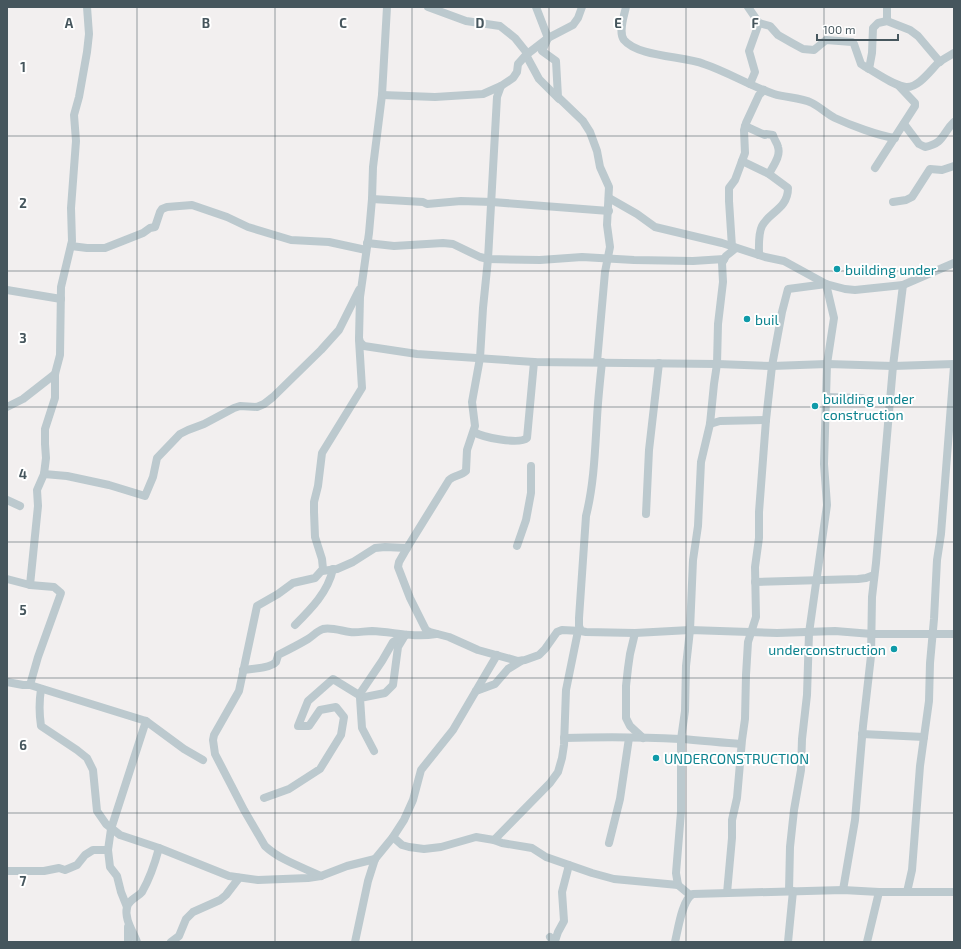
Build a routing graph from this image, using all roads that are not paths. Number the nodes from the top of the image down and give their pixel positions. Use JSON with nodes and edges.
{"nodes":[{"id":1,"x":87,"y":7,"type":"edge"},
{"id":2,"x":387,"y":7,"type":"edge"},
{"id":3,"x":428,"y":7,"type":"edge"},
{"id":4,"x":536,"y":7,"type":"edge"},
{"id":5,"x":582,"y":7,"type":"edge"},
{"id":6,"x":626,"y":7,"type":"edge"},
{"id":7,"x":748,"y":7,"type":"edge"},
{"id":8,"x":887,"y":7,"type":"edge"},
{"id":9,"x":887,"y":21,"type":"junction"},
{"id":10,"x":759,"y":23,"type":"junction"},
{"id":11,"x":548,"y":38,"type":"junction"},
{"id":12,"x":954,"y":53,"type":"edge"},
{"id":13,"x":526,"y":54,"type":"junction"},
{"id":14,"x":940,"y":62,"type":"junction"},
{"id":15,"x":869,"y":69,"type":"junction"},
{"id":16,"x":750,"y":84,"type":"junction"},
{"id":17,"x":898,"y":85,"type":"junction"},
{"id":18,"x":501,"y":86,"type":"junction"},
{"id":19,"x":764,"y":90,"type":"junction"},
{"id":20,"x":382,"y":95,"type":"junction"},
{"id":21,"x":558,"y":99,"type":"junction"},
{"id":22,"x":954,"y":122,"type":"edge"},
{"id":23,"x":904,"y":124,"type":"junction"},
{"id":24,"x":745,"y":126,"type":"junction"},
{"id":25,"x":895,"y":138,"type":"junction"},
{"id":26,"x":742,"y":161,"type":"junction"},
{"id":27,"x":954,"y":166,"type":"edge"},
{"id":28,"x":875,"y":168,"type":"dead end"},
{"id":29,"x":769,"y":174,"type":"junction"},
{"id":30,"x":609,"y":198,"type":"junction"},
{"id":31,"x":372,"y":199,"type":"junction"},
{"id":32,"x":492,"y":202,"type":"junction"},
{"id":33,"x":893,"y":202,"type":"dead end"},
{"id":34,"x":609,"y":211,"type":"junction"},
{"id":35,"x":71,"y":246,"type":"junction"},
{"id":36,"x":367,"y":246,"type":"junction"},
{"id":37,"x":734,"y":247,"type":"junction"},
{"id":38,"x":759,"y":255,"type":"junction"},
{"id":39,"x":488,"y":259,"type":"junction"},
{"id":40,"x":608,"y":259,"type":"junction"},
{"id":41,"x":724,"y":259,"type":"junction"},
{"id":42,"x":954,"y":263,"type":"edge"},
{"id":43,"x":826,"y":284,"type":"junction"},
{"id":44,"x":903,"y":285,"type":"junction"},
{"id":45,"x":362,"y":286,"type":"junction"},
{"id":46,"x":7,"y":290,"type":"edge"},
{"id":47,"x":61,"y":299,"type":"junction"},
{"id":48,"x":359,"y":338,"type":"junction"},
{"id":49,"x":480,"y":358,"type":"junction"},
{"id":50,"x":534,"y":362,"type":"junction"},
{"id":51,"x":599,"y":362,"type":"junction"},
{"id":52,"x":659,"y":363,"type":"junction"},
{"id":53,"x":717,"y":364,"type":"junction"},
{"id":54,"x":828,"y":364,"type":"junction"},
{"id":55,"x":954,"y":365,"type":"edge"},
{"id":56,"x":772,"y":366,"type":"junction"},
{"id":57,"x":893,"y":366,"type":"junction"},
{"id":58,"x":55,"y":374,"type":"junction"},
{"id":59,"x":827,"y":397,"type":"junction"},
{"id":60,"x":862,"y":398,"type":"dead end"},
{"id":61,"x":7,"y":407,"type":"edge"},
{"id":62,"x":766,"y":420,"type":"junction"},
{"id":63,"x":710,"y":424,"type":"junction"},
{"id":64,"x":474,"y":432,"type":"junction"},
{"id":65,"x":532,"y":466,"type":"dead end"},
{"id":66,"x":950,"y":472,"type":"edge"},
{"id":67,"x":44,"y":474,"type":"junction"},
{"id":68,"x":7,"y":500,"type":"edge"},
{"id":69,"x":20,"y":506,"type":"dead end"},
{"id":70,"x":646,"y":514,"type":"dead end"},
{"id":71,"x":517,"y":546,"type":"dead end"},
{"id":72,"x":407,"y":548,"type":"junction"},
{"id":73,"x":333,"y":569,"type":"junction"},
{"id":74,"x":322,"y":571,"type":"junction"},
{"id":75,"x":874,"y":575,"type":"junction"},
{"id":76,"x":7,"y":579,"type":"edge"},
{"id":77,"x":816,"y":580,"type":"junction"},
{"id":78,"x":754,"y":582,"type":"junction"},
{"id":79,"x":30,"y":585,"type":"junction"},
{"id":80,"x":295,"y":625,"type":"dead end"},
{"id":81,"x":690,"y":630,"type":"junction"},
{"id":82,"x":579,"y":631,"type":"junction"},
{"id":83,"x":751,"y":631,"type":"junction"},
{"id":84,"x":635,"y":633,"type":"junction"},
{"id":85,"x":809,"y":633,"type":"junction"},
{"id":86,"x":437,"y":634,"type":"junction"},
{"id":87,"x":872,"y":634,"type":"junction"},
{"id":88,"x":932,"y":634,"type":"junction"},
{"id":89,"x":954,"y":634,"type":"edge"},
{"id":90,"x":406,"y":635,"type":"junction"},
{"id":91,"x":497,"y":655,"type":"junction"},
{"id":92,"x":521,"y":661,"type":"junction"},
{"id":93,"x":243,"y":670,"type":"junction"},
{"id":94,"x":7,"y":682,"type":"edge"},
{"id":95,"x":30,"y":685,"type":"junction"},
{"id":96,"x":41,"y":689,"type":"junction"},
{"id":97,"x":476,"y":692,"type":"junction"},
{"id":98,"x":146,"y":721,"type":"junction"},
{"id":99,"x":862,"y":734,"type":"junction"},
{"id":100,"x":924,"y":737,"type":"junction"},
{"id":101,"x":564,"y":738,"type":"junction"},
{"id":102,"x":630,"y":738,"type":"junction"},
{"id":103,"x":643,"y":738,"type":"junction"},
{"id":104,"x":681,"y":739,"type":"junction"},
{"id":105,"x":742,"y":744,"type":"junction"},
{"id":106,"x":374,"y":751,"type":"dead end"},
{"id":107,"x":203,"y":760,"type":"dead end"},
{"id":108,"x":264,"y":798,"type":"dead end"},
{"id":109,"x":111,"y":829,"type":"junction"},
{"id":110,"x":393,"y":837,"type":"junction"},
{"id":111,"x":494,"y":840,"type":"junction"},
{"id":112,"x":610,"y":843,"type":"dead end"},
{"id":113,"x":159,"y":848,"type":"junction"},
{"id":114,"x":108,"y":850,"type":"junction"},
{"id":115,"x":375,"y":859,"type":"junction"},
{"id":116,"x":569,"y":865,"type":"junction"},
{"id":117,"x":7,"y":871,"type":"edge"},
{"id":118,"x":321,"y":876,"type":"junction"},
{"id":119,"x":239,"y":878,"type":"junction"},
{"id":120,"x":678,"y":885,"type":"junction"},
{"id":121,"x":843,"y":890,"type":"junction"},
{"id":122,"x":791,"y":891,"type":"junction"},
{"id":123,"x":879,"y":892,"type":"junction"},
{"id":124,"x":907,"y":892,"type":"junction"},
{"id":125,"x":954,"y":892,"type":"edge"},
{"id":126,"x":727,"y":893,"type":"junction"},
{"id":127,"x":690,"y":895,"type":"junction"},
{"id":128,"x":127,"y":907,"type":"junction"},
{"id":129,"x":128,"y":920,"type":"junction"},
{"id":130,"x":550,"y":937,"type":"dead end"},
{"id":131,"x":128,"y":942,"type":"edge"},
{"id":132,"x":137,"y":942,"type":"edge"},
{"id":133,"x":171,"y":942,"type":"edge"},
{"id":134,"x":355,"y":942,"type":"edge"},
{"id":135,"x":675,"y":942,"type":"edge"},
{"id":136,"x":788,"y":942,"type":"edge"},
{"id":137,"x":868,"y":942,"type":"edge"}],
"edges":[{"from":1,"to":35,"type":"street"},
{"from":2,"to":20,"type":"street"},
{"from":3,"to":13,"type":"street"},
{"from":4,"to":11,"type":"street"},
{"from":5,"to":11,"type":"street"},
{"from":6,"to":16,"type":"street"},
{"from":7,"to":10,"type":"street"},
{"from":8,"to":9,"type":"street"},
{"from":9,"to":14,"type":"street"},
{"from":9,"to":15,"type":"street"},
{"from":10,"to":15,"type":"street"},
{"from":10,"to":16,"type":"street"},
{"from":11,"to":13,"type":"street"},
{"from":11,"to":21,"type":"street"},
{"from":12,"to":14,"type":"street"},
{"from":13,"to":18,"type":"street"},
{"from":13,"to":21,"type":"street"},
{"from":14,"to":17,"type":"street"},
{"from":15,"to":17,"type":"street"},
{"from":16,"to":19,"type":"street"},
{"from":17,"to":23,"type":"street"},
{"from":18,"to":20,"type":"street"},
{"from":18,"to":32,"type":"street"},
{"from":19,"to":24,"type":"street"},
{"from":19,"to":25,"type":"street"},
{"from":20,"to":31,"type":"street"},
{"from":21,"to":30,"type":"street"},
{"from":22,"to":23,"type":"street"},
{"from":23,"to":25,"type":"street"},
{"from":24,"to":26,"type":"street"},
{"from":24,"to":29,"type":"street"},
{"from":25,"to":28,"type":"street"},
{"from":26,"to":29,"type":"street"},
{"from":26,"to":37,"type":"street"},
{"from":27,"to":33,"type":"street"},
{"from":29,"to":38,"type":"street"},
{"from":30,"to":34,"type":"street"},
{"from":30,"to":37,"type":"street"},
{"from":31,"to":32,"type":"street"},
{"from":31,"to":36,"type":"street"},
{"from":32,"to":34,"type":"street"},
{"from":32,"to":39,"type":"street"},
{"from":34,"to":40,"type":"street"},
{"from":35,"to":36,"type":"street"},
{"from":35,"to":47,"type":"street"},
{"from":36,"to":39,"type":"street"},
{"from":36,"to":45,"type":"street"},
{"from":37,"to":38,"type":"street"},
{"from":37,"to":41,"type":"street"},
{"from":38,"to":43,"type":"street"},
{"from":39,"to":40,"type":"street"},
{"from":39,"to":49,"type":"street"},
{"from":40,"to":41,"type":"street"},
{"from":40,"to":51,"type":"street"},
{"from":41,"to":53,"type":"street"},
{"from":42,"to":44,"type":"street"},
{"from":43,"to":44,"type":"street"},
{"from":43,"to":54,"type":"street"},
{"from":43,"to":56,"type":"street"},
{"from":44,"to":57,"type":"street"},
{"from":45,"to":48,"type":"street"},
{"from":45,"to":67,"type":"street"},
{"from":46,"to":47,"type":"street"},
{"from":47,"to":58,"type":"street"},
{"from":48,"to":49,"type":"street"},
{"from":48,"to":74,"type":"street"},
{"from":49,"to":50,"type":"street"},
{"from":49,"to":64,"type":"street"},
{"from":50,"to":51,"type":"street"},
{"from":50,"to":64,"type":"street"},
{"from":51,"to":52,"type":"street"},
{"from":51,"to":82,"type":"street"},
{"from":52,"to":53,"type":"street"},
{"from":52,"to":70,"type":"street"},
{"from":53,"to":56,"type":"street"},
{"from":53,"to":63,"type":"street"},
{"from":54,"to":56,"type":"street"},
{"from":54,"to":57,"type":"street"},
{"from":54,"to":59,"type":"street"},
{"from":55,"to":57,"type":"street"},
{"from":55,"to":66,"type":"street"},
{"from":56,"to":62,"type":"street"},
{"from":57,"to":75,"type":"street"},
{"from":58,"to":61,"type":"street"},
{"from":58,"to":67,"type":"street"},
{"from":59,"to":60,"type":"street"},
{"from":59,"to":77,"type":"street"},
{"from":62,"to":63,"type":"street"},
{"from":62,"to":78,"type":"street"},
{"from":63,"to":81,"type":"street"},
{"from":64,"to":72,"type":"street"},
{"from":65,"to":71,"type":"street"},
{"from":66,"to":88,"type":"street"},
{"from":67,"to":79,"type":"street"},
{"from":68,"to":69,"type":"street"},
{"from":72,"to":73,"type":"street"},
{"from":72,"to":86,"type":"street"},
{"from":73,"to":74,"type":"street"},
{"from":73,"to":80,"type":"street"},
{"from":74,"to":93,"type":"street"},
{"from":75,"to":77,"type":"street"},
{"from":75,"to":87,"type":"street"},
{"from":76,"to":79,"type":"street"},
{"from":77,"to":78,"type":"street"},
{"from":77,"to":85,"type":"street"},
{"from":78,"to":83,"type":"street"},
{"from":79,"to":95,"type":"street"},
{"from":81,"to":83,"type":"street"},
{"from":81,"to":84,"type":"street"},
{"from":81,"to":104,"type":"street"},
{"from":82,"to":84,"type":"street"},
{"from":82,"to":92,"type":"street"},
{"from":82,"to":101,"type":"street"},
{"from":83,"to":85,"type":"street"},
{"from":83,"to":105,"type":"street"},
{"from":84,"to":103,"type":"street"},
{"from":85,"to":87,"type":"street"},
{"from":85,"to":122,"type":"street"},
{"from":86,"to":90,"type":"street"},
{"from":86,"to":91,"type":"street"},
{"from":87,"to":88,"type":"street"},
{"from":87,"to":99,"type":"street"},
{"from":88,"to":89,"type":"street"},
{"from":88,"to":100,"type":"street"},
{"from":90,"to":93,"type":"street"},
{"from":90,"to":106,"type":"street"},
{"from":90,"to":108,"type":"street"},
{"from":91,"to":92,"type":"street"},
{"from":91,"to":97,"type":"street"},
{"from":92,"to":97,"type":"street"},
{"from":93,"to":118,"type":"street"},
{"from":94,"to":95,"type":"street"},
{"from":95,"to":96,"type":"street"},
{"from":96,"to":98,"type":"street"},
{"from":96,"to":109,"type":"street"},
{"from":97,"to":110,"type":"street"},
{"from":98,"to":107,"type":"street"},
{"from":98,"to":109,"type":"street"},
{"from":99,"to":100,"type":"street"},
{"from":99,"to":121,"type":"street"},
{"from":100,"to":124,"type":"street"},
{"from":101,"to":102,"type":"street"},
{"from":101,"to":111,"type":"street"},
{"from":102,"to":103,"type":"street"},
{"from":102,"to":112,"type":"street"},
{"from":103,"to":104,"type":"street"},
{"from":104,"to":105,"type":"street"},
{"from":104,"to":120,"type":"street"},
{"from":105,"to":126,"type":"street"},
{"from":109,"to":113,"type":"street"},
{"from":109,"to":114,"type":"street"},
{"from":110,"to":111,"type":"street"},
{"from":110,"to":115,"type":"street"},
{"from":111,"to":116,"type":"street"},
{"from":113,"to":119,"type":"street"},
{"from":113,"to":128,"type":"street"},
{"from":114,"to":117,"type":"street"},
{"from":114,"to":128,"type":"street"},
{"from":115,"to":118,"type":"street"},
{"from":115,"to":134,"type":"street"},
{"from":116,"to":120,"type":"street"},
{"from":116,"to":130,"type":"street"},
{"from":118,"to":119,"type":"street"},
{"from":119,"to":133,"type":"street"},
{"from":120,"to":127,"type":"street"},
{"from":121,"to":122,"type":"street"},
{"from":121,"to":123,"type":"street"},
{"from":122,"to":126,"type":"street"},
{"from":122,"to":136,"type":"street"},
{"from":123,"to":124,"type":"street"},
{"from":123,"to":137,"type":"street"},
{"from":124,"to":125,"type":"street"},
{"from":126,"to":127,"type":"street"},
{"from":127,"to":135,"type":"street"},
{"from":128,"to":129,"type":"street"},
{"from":129,"to":131,"type":"street"},
{"from":129,"to":132,"type":"street"}]}
